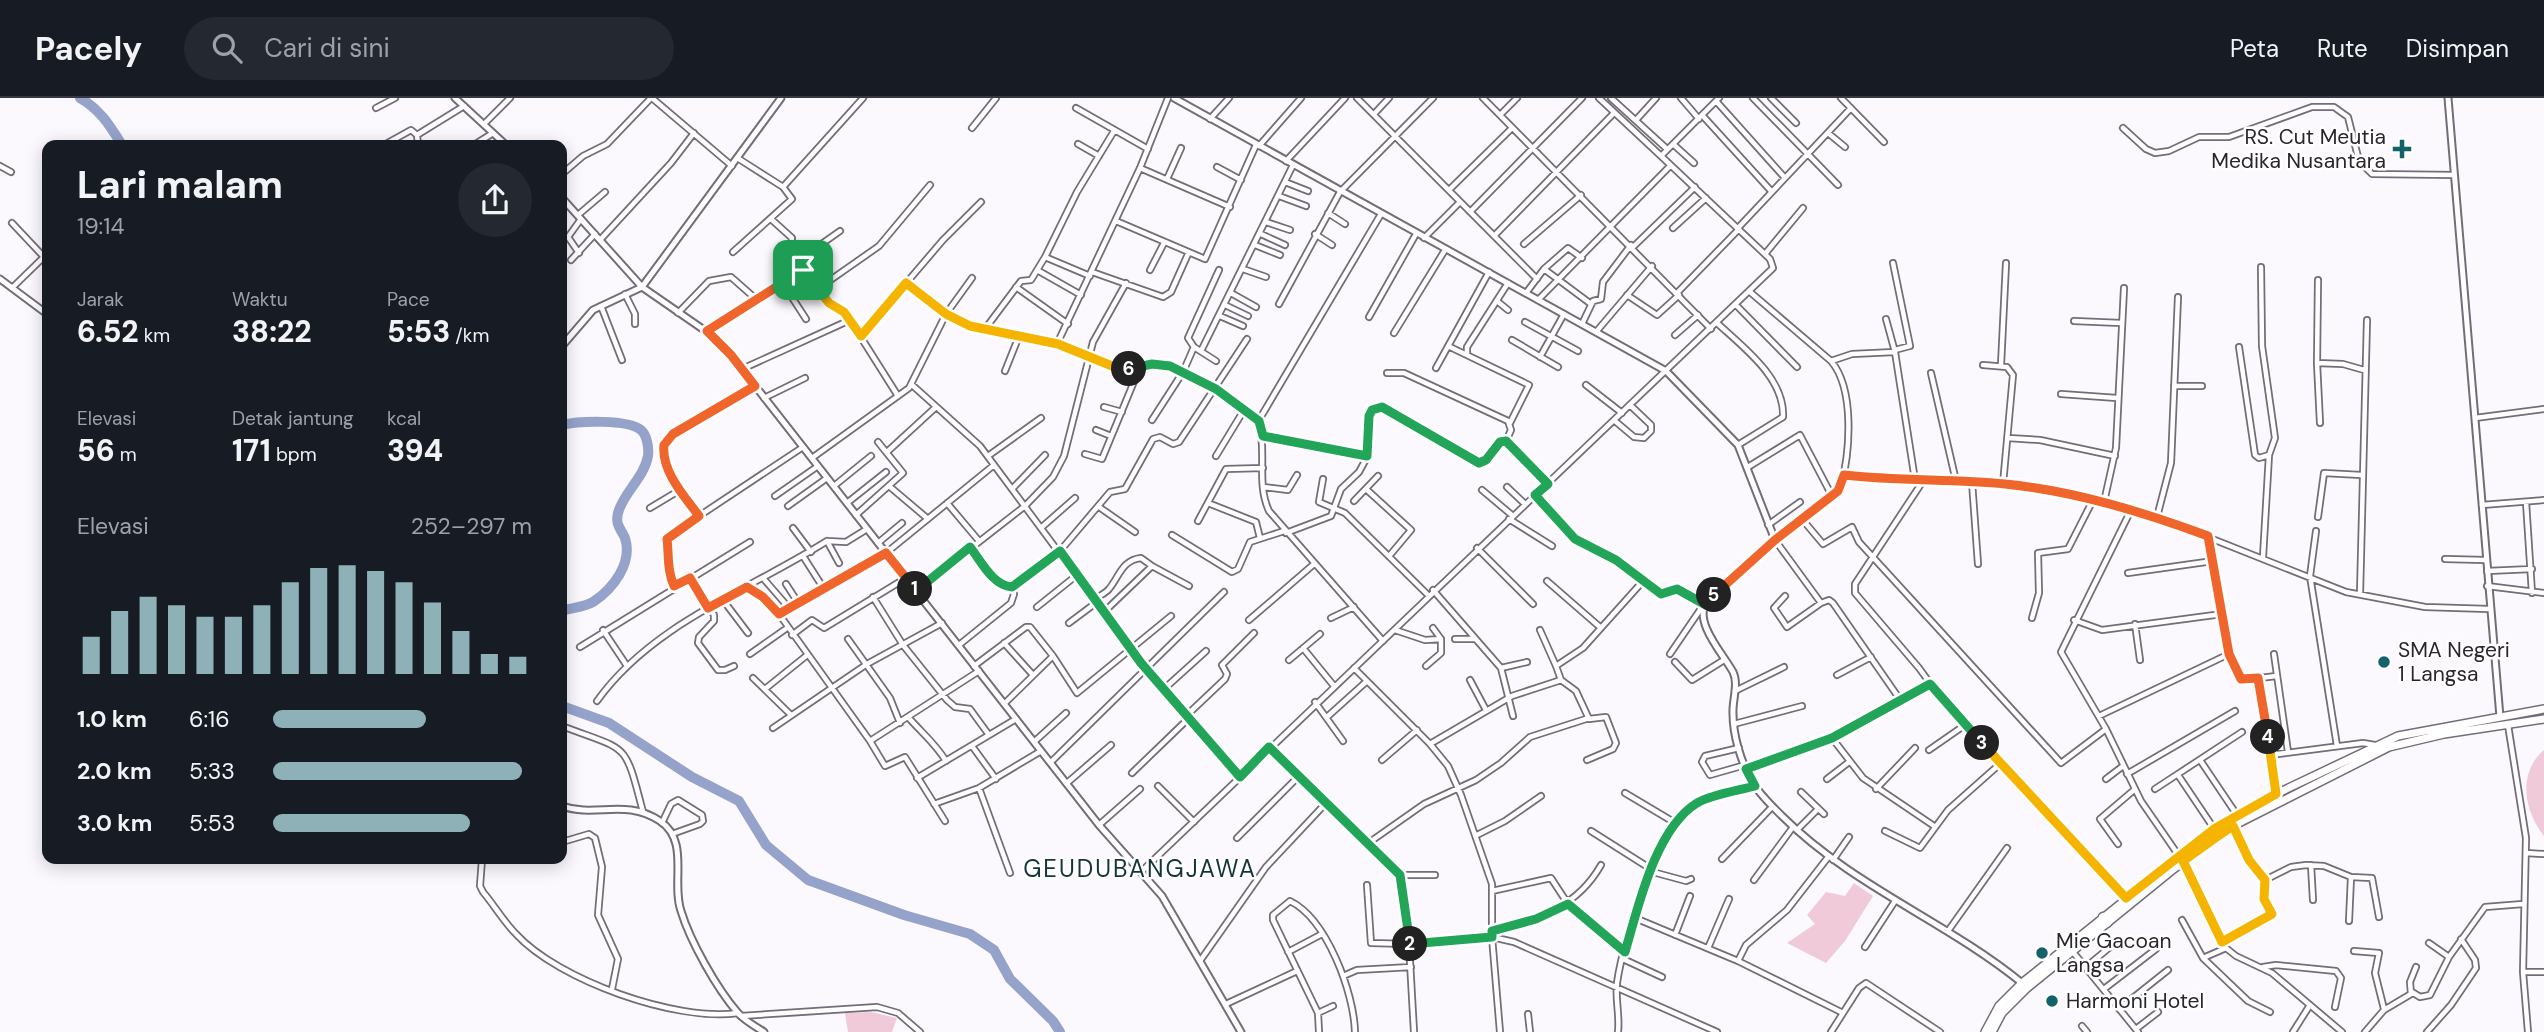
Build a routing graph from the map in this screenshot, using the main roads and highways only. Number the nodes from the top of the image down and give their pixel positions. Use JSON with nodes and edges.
{"nodes":[{"id":1,"x":2544,"y":709,"type":"edge"},
{"id":2,"x":2544,"y":719,"type":"edge"},
{"id":3,"x":2216,"y":832,"type":"junction"},
{"id":4,"x":2181,"y":859,"type":"junction"},
{"id":5,"x":2105,"y":920,"type":"junction"},
{"id":6,"x":1985,"y":1032,"type":"edge"},
{"id":7,"x":1992,"y":1032,"type":"edge"}],
"edges":[{"from":1,"to":3,"type":"main road"},
{"from":2,"to":3,"type":"main road"},
{"from":3,"to":4,"type":"main road"},
{"from":4,"to":5,"type":"main road"},
{"from":4,"to":5,"type":"main road"},
{"from":5,"to":6,"type":"main road"},
{"from":5,"to":7,"type":"main road"}]}
